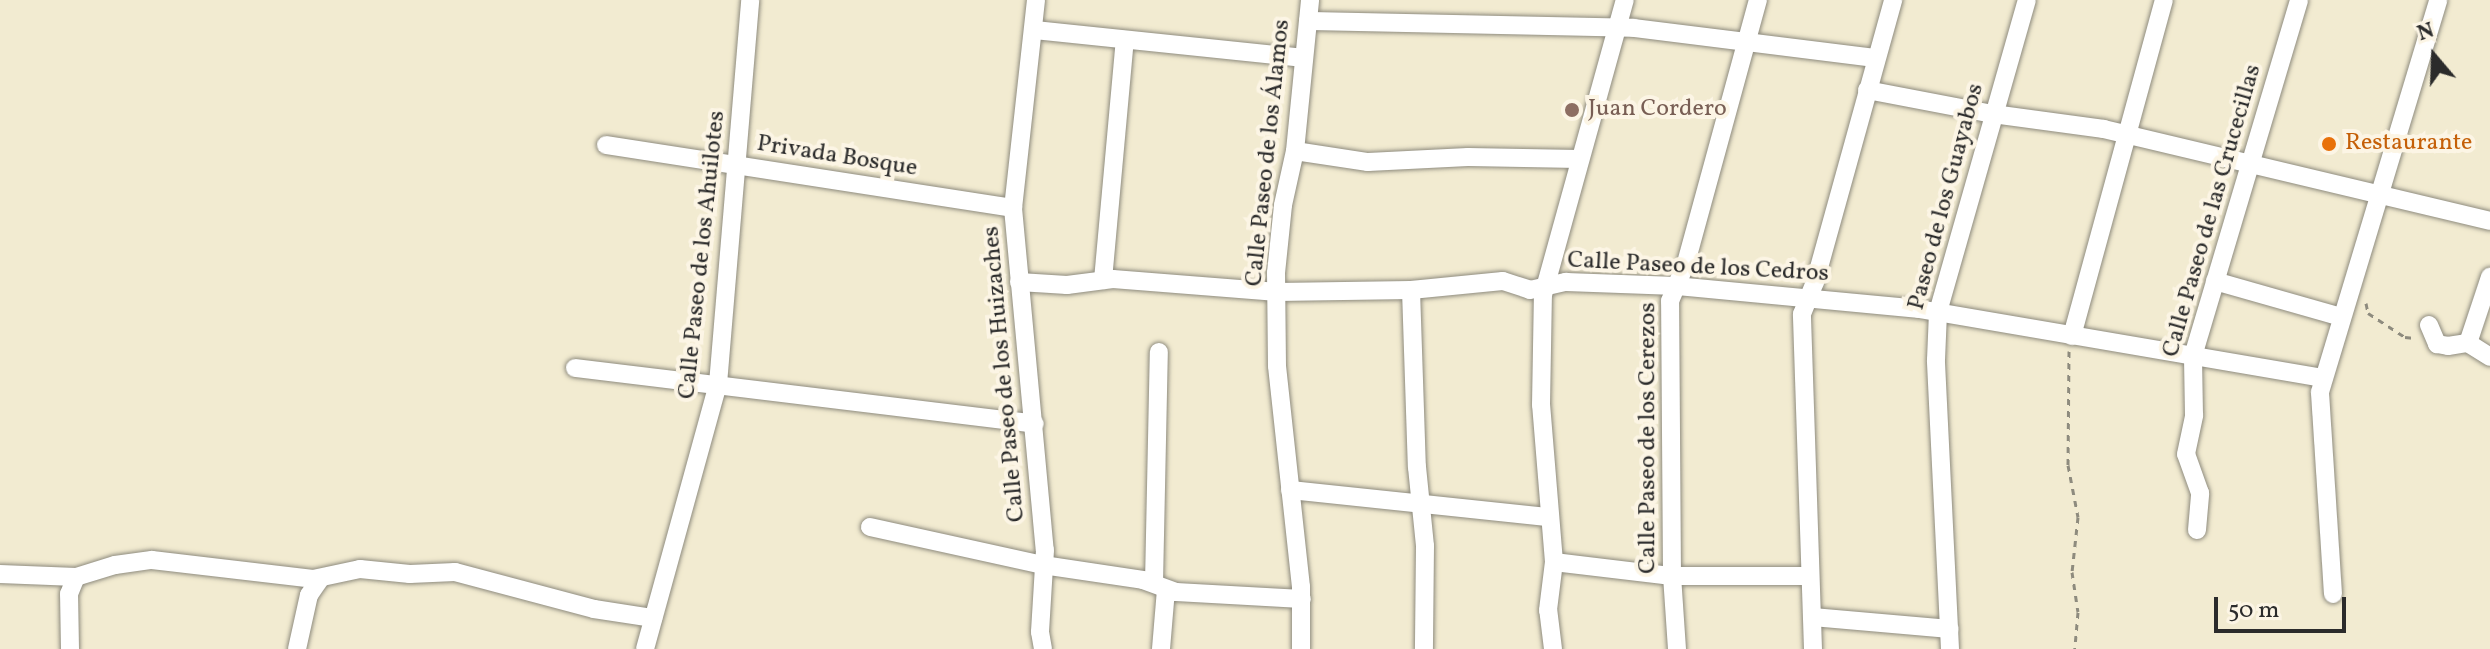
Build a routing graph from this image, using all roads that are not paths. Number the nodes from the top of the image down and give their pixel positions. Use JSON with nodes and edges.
{"nodes":[{"id":1,"x":750,"y":0,"type":"edge"},
{"id":2,"x":1036,"y":0,"type":"edge"},
{"id":3,"x":1310,"y":0,"type":"edge"},
{"id":4,"x":1625,"y":0,"type":"edge"},
{"id":5,"x":1758,"y":0,"type":"edge"},
{"id":6,"x":1893,"y":0,"type":"edge"},
{"id":7,"x":2027,"y":0,"type":"edge"},
{"id":8,"x":2164,"y":0,"type":"edge"},
{"id":9,"x":2299,"y":0,"type":"edge"},
{"id":10,"x":2438,"y":0,"type":"edge"},
{"id":11,"x":1308,"y":21,"type":"junction"},
{"id":12,"x":1617,"y":29,"type":"junction"},
{"id":13,"x":1034,"y":30,"type":"junction"},
{"id":14,"x":1125,"y":40,"type":"junction"},
{"id":15,"x":1747,"y":41,"type":"junction"},
{"id":16,"x":1303,"y":58,"type":"junction"},
{"id":17,"x":1876,"y":58,"type":"junction"},
{"id":18,"x":1867,"y":90,"type":"junction"},
{"id":19,"x":1993,"y":114,"type":"junction"},
{"id":20,"x":2126,"y":134,"type":"junction"},
{"id":21,"x":606,"y":145,"type":"dead end"},
{"id":22,"x":1295,"y":151,"type":"junction"},
{"id":23,"x":1579,"y":159,"type":"junction"},
{"id":24,"x":2251,"y":164,"type":"junction"},
{"id":25,"x":737,"y":166,"type":"junction"},
{"id":26,"x":2377,"y":194,"type":"junction"},
{"id":27,"x":1013,"y":208,"type":"junction"},
{"id":28,"x":2490,"y":221,"type":"edge"},
{"id":29,"x":2490,"y":277,"type":"edge"},
{"id":30,"x":1103,"y":280,"type":"junction"},
{"id":31,"x":2215,"y":281,"type":"junction"},
{"id":32,"x":1019,"y":282,"type":"junction"},
{"id":33,"x":1676,"y":286,"type":"junction"},
{"id":34,"x":1544,"y":287,"type":"junction"},
{"id":35,"x":1411,"y":290,"type":"junction"},
{"id":36,"x":1277,"y":292,"type":"junction"},
{"id":37,"x":1808,"y":298,"type":"junction"},
{"id":38,"x":1938,"y":312,"type":"junction"},
{"id":39,"x":2341,"y":317,"type":"junction"},
{"id":40,"x":2432,"y":332,"type":"road end"},
{"id":41,"x":2072,"y":336,"type":"junction"},
{"id":42,"x":2468,"y":343,"type":"junction"},
{"id":43,"x":1159,"y":352,"type":"dead end"},
{"id":44,"x":2193,"y":356,"type":"junction"},
{"id":45,"x":2490,"y":357,"type":"edge"},
{"id":46,"x":575,"y":368,"type":"dead end"},
{"id":47,"x":2322,"y":378,"type":"junction"},
{"id":48,"x":718,"y":384,"type":"junction"},
{"id":49,"x":1035,"y":424,"type":"junction"},
{"id":50,"x":1290,"y":490,"type":"junction"},
{"id":51,"x":1421,"y":506,"type":"junction"},
{"id":52,"x":1548,"y":517,"type":"junction"},
{"id":53,"x":870,"y":527,"type":"dead end"},
{"id":54,"x":2197,"y":530,"type":"dead end"},
{"id":55,"x":1554,"y":562,"type":"junction"},
{"id":56,"x":1043,"y":565,"type":"junction"},
{"id":57,"x":0,"y":574,"type":"edge"},
{"id":58,"x":1672,"y":576,"type":"junction"},
{"id":59,"x":1810,"y":576,"type":"junction"},
{"id":60,"x":76,"y":577,"type":"junction"},
{"id":61,"x":320,"y":579,"type":"junction"},
{"id":62,"x":1160,"y":586,"type":"junction"},
{"id":63,"x":2333,"y":594,"type":"dead end"},
{"id":64,"x":1302,"y":599,"type":"junction"},
{"id":65,"x":1813,"y":617,"type":"junction"},
{"id":66,"x":653,"y":618,"type":"junction"},
{"id":67,"x":1949,"y":629,"type":"junction"},
{"id":68,"x":70,"y":649,"type":"edge"},
{"id":69,"x":297,"y":649,"type":"edge"},
{"id":70,"x":645,"y":649,"type":"edge"},
{"id":71,"x":1043,"y":649,"type":"edge"},
{"id":72,"x":1161,"y":649,"type":"edge"},
{"id":73,"x":1301,"y":649,"type":"edge"},
{"id":74,"x":1424,"y":649,"type":"edge"},
{"id":75,"x":1553,"y":649,"type":"edge"},
{"id":76,"x":1677,"y":649,"type":"edge"},
{"id":77,"x":1813,"y":649,"type":"edge"},
{"id":78,"x":1950,"y":649,"type":"edge"}],
"edges":[{"from":1,"to":25,"type":"street","name":"Calle Paseo de los Ahuilotes"},
{"from":2,"to":13,"type":"street","name":"Calle Paseo de los Huizaches"},
{"from":3,"to":11,"type":"street","name":"Calle Paseo de los Álamos"},
{"from":4,"to":12,"type":"street"},
{"from":5,"to":15,"type":"street","name":"Calle Paseo de los Cerezos"},
{"from":6,"to":17,"type":"street"},
{"from":7,"to":19,"type":"street","name":"Paseo de los Guayabos"},
{"from":8,"to":20,"type":"street"},
{"from":9,"to":24,"type":"street","name":"Calle Paseo de las Crucecillas"},
{"from":10,"to":26,"type":"street"},
{"from":11,"to":12,"type":"street"},
{"from":11,"to":16,"type":"street","name":"Calle Paseo de los Álamos"},
{"from":12,"to":15,"type":"street"},
{"from":12,"to":23,"type":"street"},
{"from":13,"to":14,"type":"street"},
{"from":13,"to":27,"type":"street","name":"Calle Paseo de los Huizaches"},
{"from":14,"to":16,"type":"street"},
{"from":14,"to":30,"type":"street"},
{"from":15,"to":17,"type":"street"},
{"from":15,"to":33,"type":"street","name":"Calle Paseo de los Cerezos"},
{"from":16,"to":22,"type":"street","name":"Calle Paseo de los Álamos"},
{"from":17,"to":18,"type":"street"},
{"from":18,"to":19,"type":"street"},
{"from":18,"to":37,"type":"street"},
{"from":19,"to":20,"type":"street"},
{"from":19,"to":38,"type":"street","name":"Paseo de los Guayabos"},
{"from":20,"to":24,"type":"street"},
{"from":20,"to":41,"type":"street"},
{"from":21,"to":25,"type":"street","name":"Privada Bosque"},
{"from":22,"to":23,"type":"street"},
{"from":22,"to":36,"type":"street","name":"Calle Paseo de los Álamos"},
{"from":23,"to":34,"type":"street"},
{"from":24,"to":26,"type":"street"},
{"from":24,"to":31,"type":"street","name":"Calle Paseo de las Crucecillas"},
{"from":25,"to":27,"type":"street","name":"Privada Bosque"},
{"from":25,"to":48,"type":"street","name":"Calle Paseo de los Ahuilotes"},
{"from":26,"to":28,"type":"street"},
{"from":26,"to":39,"type":"street"},
{"from":27,"to":32,"type":"street","name":"Calle Paseo de los Huizaches"},
{"from":29,"to":42,"type":"street"},
{"from":30,"to":32,"type":"street","name":"Calle Paseo de los Cedros"},
{"from":30,"to":36,"type":"street","name":"Calle Paseo de los Cedros"},
{"from":31,"to":39,"type":"street"},
{"from":31,"to":44,"type":"street","name":"Calle Paseo de las Crucecillas"},
{"from":32,"to":49,"type":"street","name":"Calle Paseo de los Huizaches"},
{"from":33,"to":34,"type":"street","name":"Calle Paseo de los Cedros"},
{"from":33,"to":37,"type":"street","name":"Calle Paseo de los Cedros"},
{"from":33,"to":58,"type":"street","name":"Calle Paseo de los Cerezos"},
{"from":34,"to":35,"type":"street","name":"Calle Paseo de los Cedros"},
{"from":34,"to":52,"type":"street"},
{"from":35,"to":36,"type":"street","name":"Calle Paseo de los Cedros"},
{"from":35,"to":51,"type":"street"},
{"from":36,"to":50,"type":"street","name":"Calle Paseo de los Álamos"},
{"from":37,"to":38,"type":"street","name":"Calle Paseo de los Cedros"},
{"from":37,"to":59,"type":"street"},
{"from":38,"to":41,"type":"street","name":"Calle Paseo de los Cedros"},
{"from":38,"to":67,"type":"street","name":"Paseo de los Guayabos"},
{"from":39,"to":47,"type":"street"},
{"from":40,"to":42,"type":"street"},
{"from":41,"to":44,"type":"street","name":"Calle Paseo de los Cedros"},
{"from":42,"to":45,"type":"street"},
{"from":43,"to":62,"type":"street"},
{"from":44,"to":47,"type":"street","name":"Calle Paseo de los Cedros"},
{"from":44,"to":54,"type":"street","name":"Calle Paseo de las Crucecillas"},
{"from":46,"to":48,"type":"street"},
{"from":47,"to":63,"type":"street"},
{"from":48,"to":49,"type":"street"},
{"from":48,"to":66,"type":"street","name":"Calle Paseo de los Ahuilotes"},
{"from":49,"to":56,"type":"street","name":"Calle Paseo de los Huizaches"},
{"from":50,"to":51,"type":"street"},
{"from":50,"to":64,"type":"street","name":"Calle Paseo de los Álamos"},
{"from":51,"to":52,"type":"street"},
{"from":51,"to":74,"type":"street"},
{"from":52,"to":55,"type":"street"},
{"from":53,"to":56,"type":"street"},
{"from":55,"to":58,"type":"street"},
{"from":55,"to":75,"type":"street"},
{"from":56,"to":62,"type":"street"},
{"from":56,"to":71,"type":"street","name":"Calle Paseo de los Huizaches"},
{"from":57,"to":60,"type":"street"},
{"from":58,"to":59,"type":"street"},
{"from":58,"to":76,"type":"street","name":"Calle Paseo de los Cerezos"},
{"from":59,"to":65,"type":"street"},
{"from":60,"to":61,"type":"street"},
{"from":60,"to":68,"type":"street"},
{"from":61,"to":66,"type":"street"},
{"from":61,"to":69,"type":"street"},
{"from":62,"to":64,"type":"street"},
{"from":62,"to":72,"type":"street"},
{"from":64,"to":73,"type":"street","name":"Calle Paseo de los Álamos"},
{"from":65,"to":67,"type":"street"},
{"from":65,"to":77,"type":"street"},
{"from":66,"to":70,"type":"street","name":"Calle Paseo de los Ahuilotes"},
{"from":67,"to":78,"type":"street","name":"Paseo de los Guayabos"}]}
